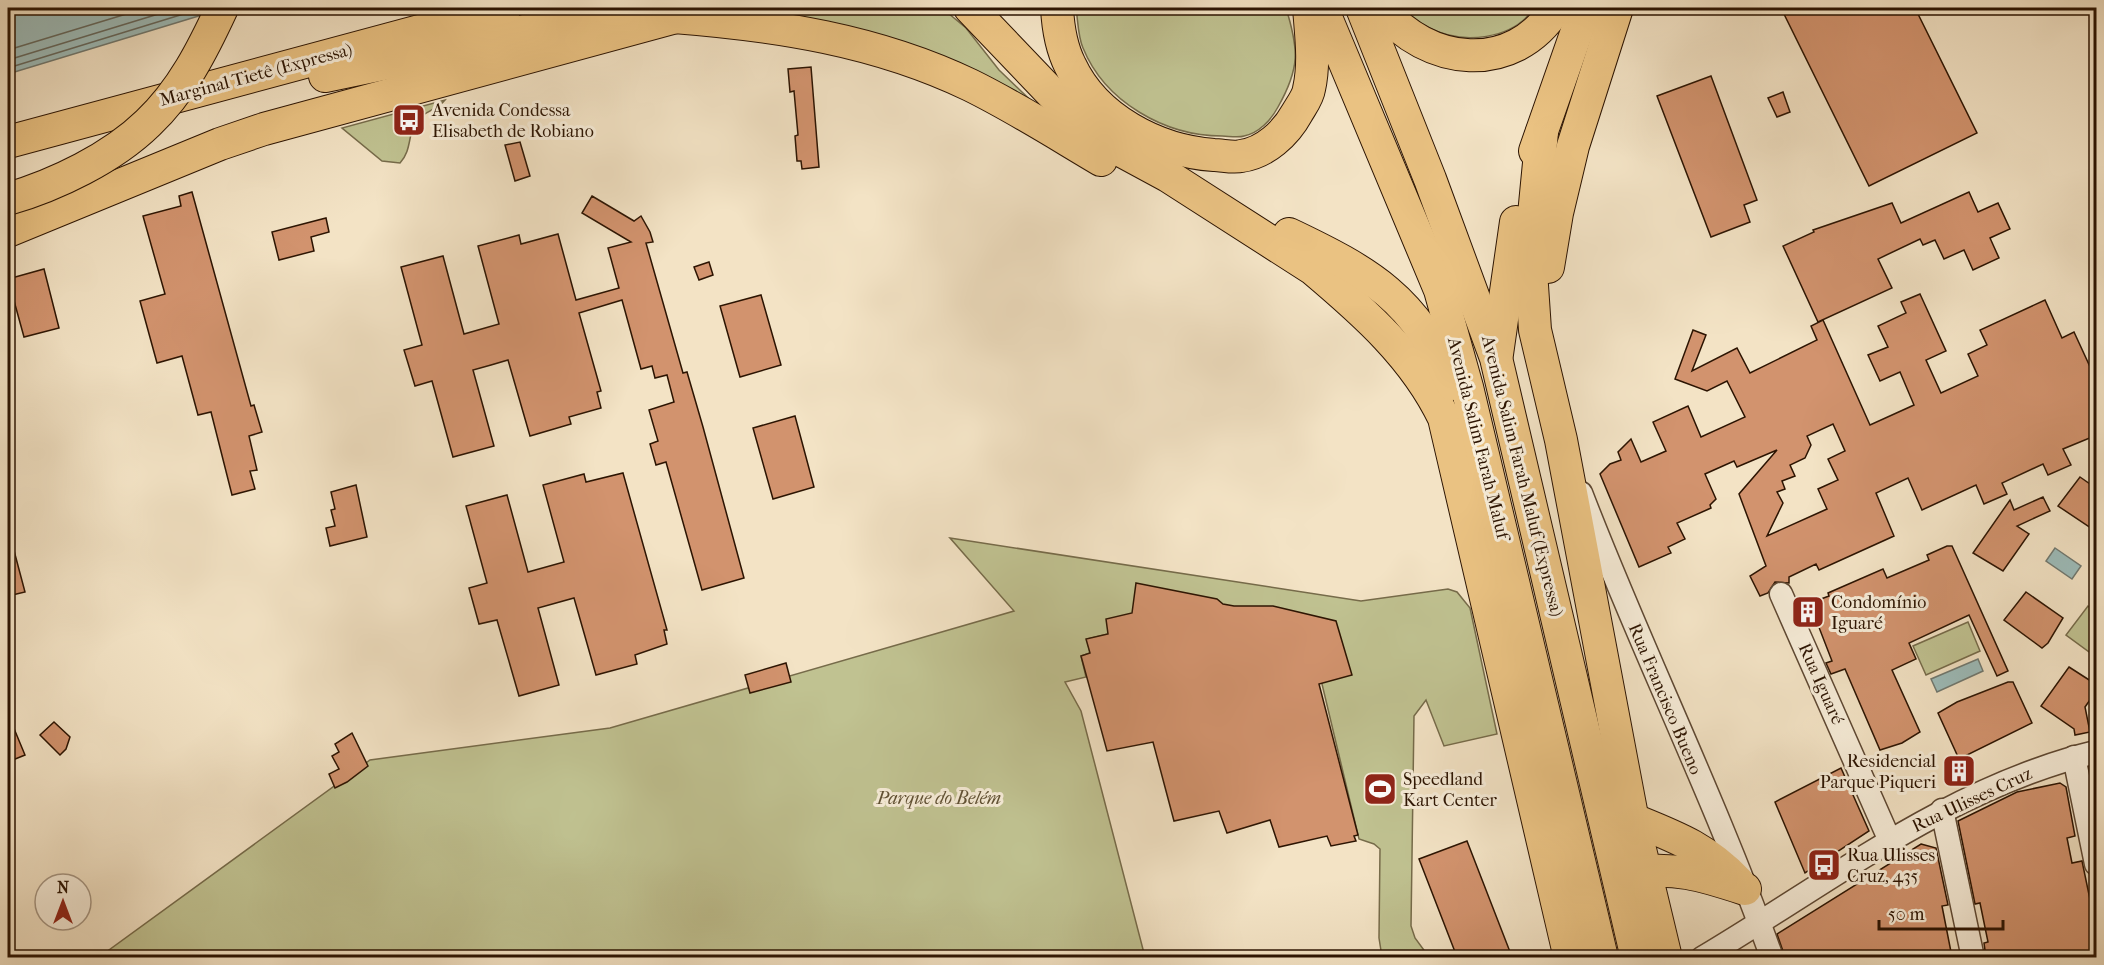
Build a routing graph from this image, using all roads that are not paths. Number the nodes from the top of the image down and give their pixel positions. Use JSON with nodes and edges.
{"nodes":[{"id":1,"x":222,"y":8,"type":"edge"},
{"id":2,"x":505,"y":8,"type":"edge"},
{"id":3,"x":612,"y":8,"type":"edge"},
{"id":4,"x":709,"y":8,"type":"edge"},
{"id":5,"x":970,"y":8,"type":"edge"},
{"id":6,"x":1057,"y":8,"type":"edge"},
{"id":7,"x":1309,"y":8,"type":"edge"},
{"id":8,"x":1322,"y":8,"type":"edge"},
{"id":9,"x":1362,"y":8,"type":"edge"},
{"id":10,"x":1381,"y":8,"type":"edge"},
{"id":11,"x":1556,"y":8,"type":"edge"},
{"id":12,"x":1585,"y":8,"type":"edge"},
{"id":13,"x":1617,"y":8,"type":"edge"},
{"id":14,"x":674,"y":17,"type":"junction"},
{"id":15,"x":245,"y":79,"type":"junction"},
{"id":16,"x":1546,"y":120,"type":"junction"},
{"id":17,"x":8,"y":142,"type":"edge"},
{"id":18,"x":1157,"y":170,"type":"junction"},
{"id":19,"x":8,"y":199,"type":"edge"},
{"id":20,"x":8,"y":231,"type":"edge"},
{"id":21,"x":1358,"y":310,"type":"junction"},
{"id":22,"x":1535,"y":330,"type":"junction"},
{"id":23,"x":1496,"y":358,"type":"junction"},
{"id":24,"x":1561,"y":440,"type":"junction"},
{"id":25,"x":1483,"y":457,"type":"junction"},
{"id":26,"x":1780,"y":594,"type":"dead end"},
{"id":27,"x":1541,"y":699,"type":"junction"},
{"id":28,"x":1579,"y":703,"type":"junction"},
{"id":29,"x":2097,"y":752,"type":"edge"},
{"id":30,"x":2074,"y":758,"type":"junction"},
{"id":31,"x":1528,"y":781,"type":"junction"},
{"id":32,"x":1942,"y":810,"type":"junction"},
{"id":33,"x":1633,"y":818,"type":"junction"},
{"id":34,"x":1890,"y":841,"type":"junction"},
{"id":35,"x":2097,"y":864,"type":"edge"},
{"id":36,"x":1632,"y":873,"type":"junction"},
{"id":37,"x":1585,"y":885,"type":"junction"},
{"id":38,"x":1748,"y":896,"type":"junction"},
{"id":39,"x":1557,"y":902,"type":"junction"},
{"id":40,"x":1779,"y":912,"type":"junction"},
{"id":41,"x":1759,"y":924,"type":"junction"},
{"id":42,"x":1731,"y":940,"type":"junction"},
{"id":43,"x":1570,"y":957,"type":"edge"},
{"id":44,"x":1602,"y":957,"type":"edge"},
{"id":45,"x":1638,"y":957,"type":"edge"},
{"id":46,"x":1666,"y":957,"type":"edge"},
{"id":47,"x":1702,"y":957,"type":"edge"},
{"id":48,"x":1772,"y":957,"type":"edge"},
{"id":49,"x":1973,"y":957,"type":"edge"}],
"edges":[{"from":1,"to":19,"type":"highway","bridge":true},
{"from":2,"to":15,"type":"highway","name":"Marginal Tietê (Expressa)"},
{"from":3,"to":15,"type":"highway"},
{"from":4,"to":14,"type":"highway"},
{"from":5,"to":18,"type":"highway"},
{"from":6,"to":7,"type":"highway"},
{"from":8,"to":25,"type":"highway","name":"Avenida Salim Farah Maluf"},
{"from":9,"to":23,"type":"highway","name":"Avenida Salim Farah Maluf (Expressa)"},
{"from":10,"to":11,"type":"highway"},
{"from":12,"to":16,"type":"highway"},
{"from":13,"to":22,"type":"highway"},
{"from":14,"to":20,"type":"highway"},
{"from":14,"to":21,"type":"highway"},
{"from":15,"to":17,"type":"highway","name":"Marginal Tietê (Expressa)"},
{"from":16,"to":22,"type":"highway"},
{"from":16,"to":23,"type":"highway"},
{"from":18,"to":21,"type":"highway"},
{"from":18,"to":25,"type":"highway"},
{"from":21,"to":31,"type":"highway","name":"Avenida Salim Farah Maluf"},
{"from":22,"to":24,"type":"highway"},
{"from":23,"to":28,"type":"highway","name":"Avenida Salim Farah Maluf (Expressa)"},
{"from":24,"to":33,"type":"highway"},
{"from":24,"to":38,"type":"street","name":"Rua Francisco Bueno"},
{"from":25,"to":27,"type":"highway","name":"Avenida Salim Farah Maluf"},
{"from":26,"to":34,"type":"street","name":"Rua Iguaré"},
{"from":27,"to":31,"type":"highway"},
{"from":27,"to":37,"type":"highway","name":"Avenida Salim Farah Maluf"},
{"from":28,"to":33,"type":"highway"},
{"from":28,"to":36,"type":"highway","name":"Avenida Salim Farah Maluf (Expressa)"},
{"from":29,"to":30,"type":"street","name":"Rua Ulisses Cruz"},
{"from":30,"to":32,"type":"street","name":"Rua Ulisses Cruz"},
{"from":30,"to":35,"type":"street"},
{"from":31,"to":39,"type":"highway","name":"Avenida Salim Farah Maluf"},
{"from":32,"to":34,"type":"street","name":"Rua Ulisses Cruz"},
{"from":32,"to":49,"type":"street"},
{"from":33,"to":36,"type":"highway"},
{"from":33,"to":38,"type":"highway"},
{"from":34,"to":40,"type":"street","name":"Rua Ulisses Cruz"},
{"from":36,"to":37,"type":"highway"},
{"from":36,"to":38,"type":"highway"},
{"from":36,"to":45,"type":"highway","name":"Avenida Salim Farah Maluf (Expressa)"},
{"from":36,"to":46,"type":"highway"},
{"from":37,"to":39,"type":"highway"},
{"from":37,"to":44,"type":"highway"},
{"from":38,"to":40,"type":"street"},
{"from":38,"to":41,"type":"street","name":"Rua Francisco Bueno"},
{"from":38,"to":42,"type":"street"},
{"from":39,"to":43,"type":"highway","name":"Avenida Salim Farah Maluf"},
{"from":40,"to":41,"type":"street","name":"Rua Ulisses Cruz"},
{"from":41,"to":42,"type":"street","name":"Rua Ulisses Cruz"},
{"from":41,"to":48,"type":"street","name":"Rua Francisco Bueno"},
{"from":42,"to":47,"type":"street","name":"Rua Ulisses Cruz"}]}
